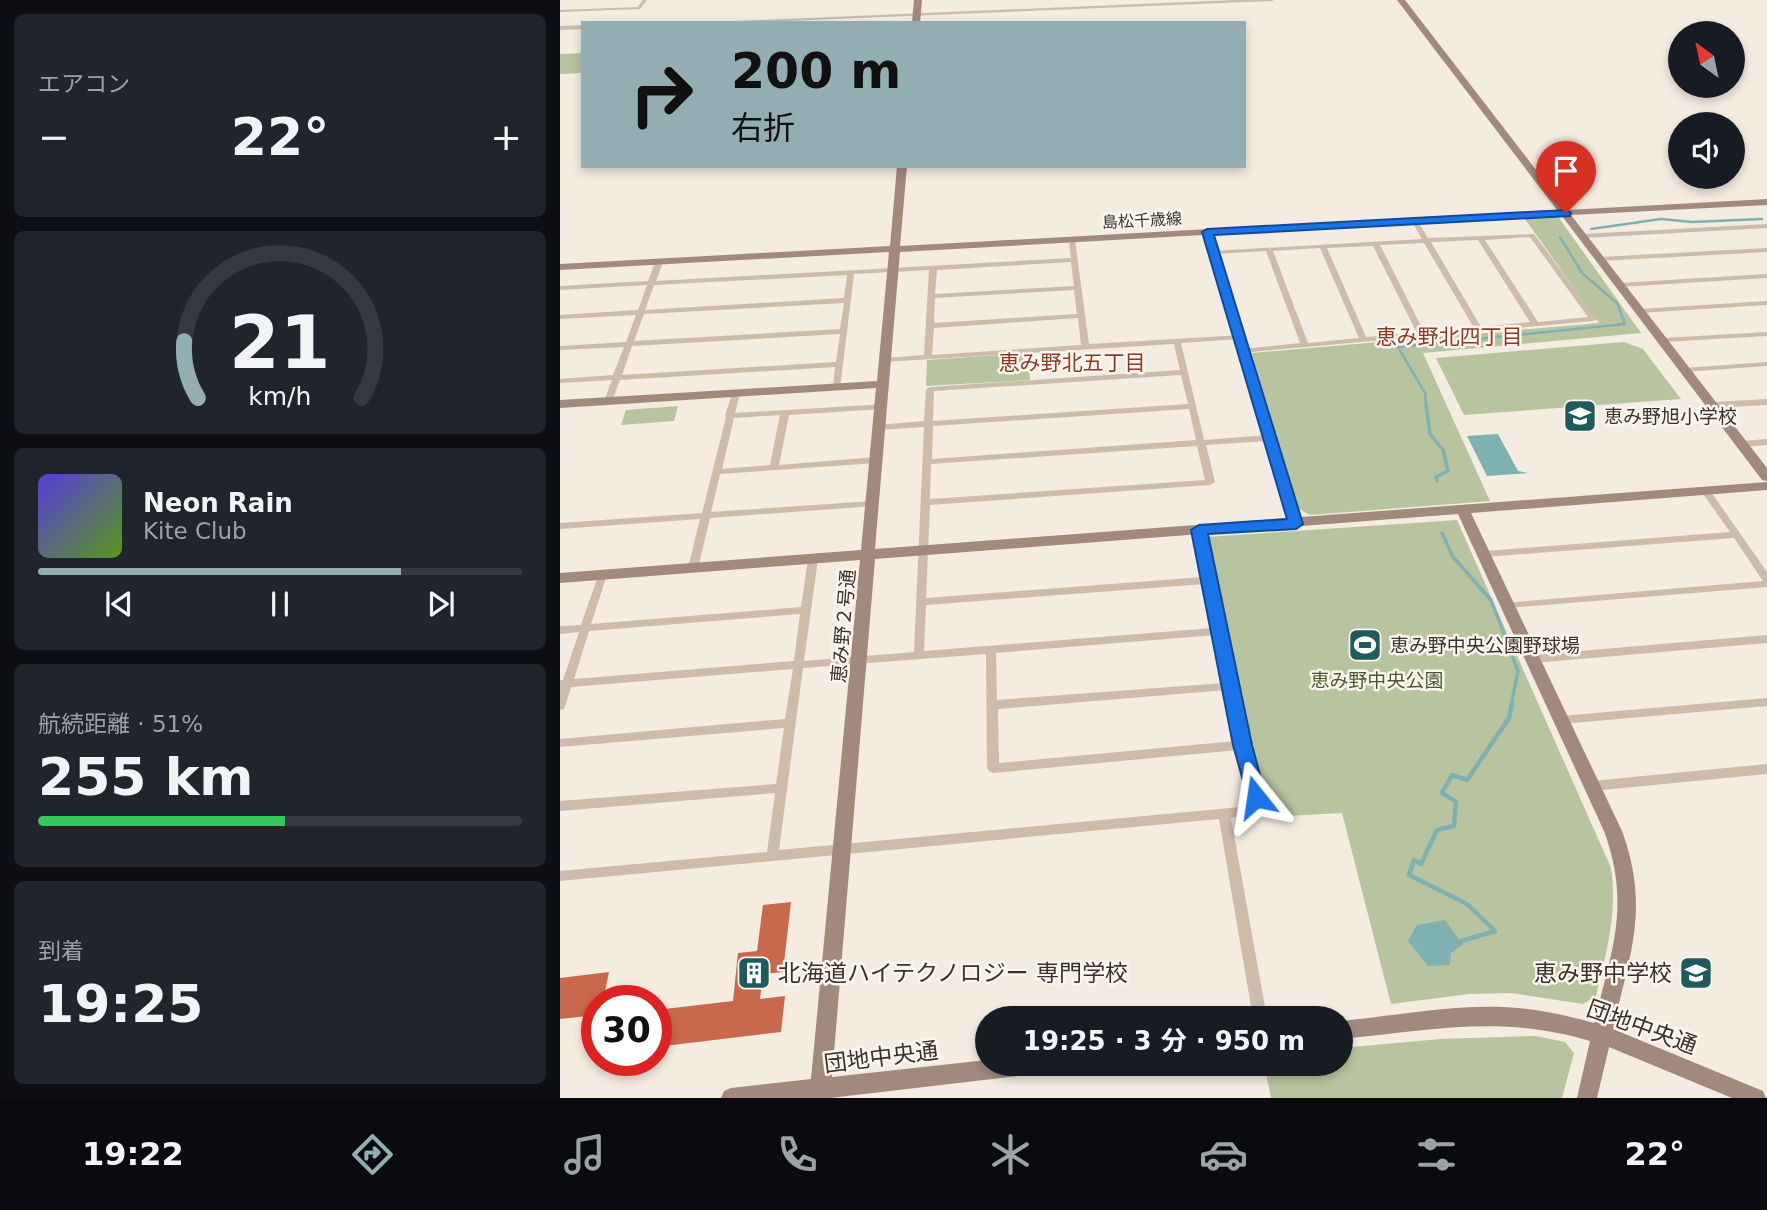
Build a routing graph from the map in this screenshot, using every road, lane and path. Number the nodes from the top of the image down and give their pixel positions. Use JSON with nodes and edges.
{"nodes":[{"id":1,"x":645,"y":0,"type":"edge"},
{"id":2,"x":918,"y":0,"type":"edge"},
{"id":3,"x":1272,"y":0,"type":"edge"},
{"id":4,"x":1401,"y":0,"type":"edge"},
{"id":5,"x":560,"y":11,"type":"edge"},
{"id":6,"x":914,"y":17,"type":"edge"},
{"id":7,"x":737,"y":21,"type":"edge"},
{"id":8,"x":581,"y":27,"type":"edge"},
{"id":9,"x":560,"y":28,"type":"edge"},
{"id":10,"x":902,"y":168,"type":"edge"},
{"id":11,"x":1767,"y":202,"type":"edge"},
{"id":12,"x":1566,"y":213,"type":"junction"},
{"id":13,"x":1414,"y":220,"type":"junction"},
{"id":14,"x":1767,"y":226,"type":"edge"},
{"id":15,"x":1207,"y":232,"type":"junction"},
{"id":16,"x":1583,"y":236,"type":"junction"},
{"id":17,"x":1480,"y":238,"type":"junction"},
{"id":18,"x":1072,"y":240,"type":"junction"},
{"id":19,"x":1427,"y":241,"type":"junction"},
{"id":20,"x":1376,"y":244,"type":"junction"},
{"id":21,"x":1323,"y":247,"type":"junction"},
{"id":22,"x":894,"y":249,"type":"junction"},
{"id":23,"x":1269,"y":250,"type":"junction"},
{"id":24,"x":1767,"y":250,"type":"edge"},
{"id":25,"x":1214,"y":252,"type":"junction"},
{"id":26,"x":1600,"y":259,"type":"junction"},
{"id":27,"x":1074,"y":260,"type":"junction"},
{"id":28,"x":659,"y":262,"type":"junction"},
{"id":29,"x":560,"y":267,"type":"edge"},
{"id":30,"x":933,"y":269,"type":"junction"},
{"id":31,"x":892,"y":270,"type":"junction"},
{"id":32,"x":851,"y":273,"type":"junction"},
{"id":33,"x":1767,"y":276,"type":"edge"},
{"id":34,"x":651,"y":284,"type":"junction"},
{"id":35,"x":1619,"y":285,"type":"junction"},
{"id":36,"x":560,"y":288,"type":"edge"},
{"id":37,"x":1077,"y":288,"type":"junction"},
{"id":38,"x":931,"y":296,"type":"junction"},
{"id":39,"x":848,"y":300,"type":"junction"},
{"id":40,"x":1767,"y":303,"type":"edge"},
{"id":41,"x":1639,"y":311,"type":"junction"},
{"id":42,"x":640,"y":313,"type":"junction"},
{"id":43,"x":1080,"y":316,"type":"junction"},
{"id":44,"x":560,"y":317,"type":"edge"},
{"id":45,"x":1536,"y":325,"type":"junction"},
{"id":46,"x":929,"y":326,"type":"junction"},
{"id":47,"x":1479,"y":330,"type":"junction"},
{"id":48,"x":844,"y":331,"type":"junction"},
{"id":49,"x":1422,"y":334,"type":"junction"},
{"id":50,"x":1767,"y":334,"type":"edge"},
{"id":51,"x":1239,"y":337,"type":"junction"},
{"id":52,"x":1363,"y":339,"type":"junction"},
{"id":53,"x":1663,"y":340,"type":"junction"},
{"id":54,"x":1177,"y":341,"type":"junction"},
{"id":55,"x":628,"y":344,"type":"junction"},
{"id":56,"x":1305,"y":345,"type":"junction"},
{"id":57,"x":1084,"y":347,"type":"junction"},
{"id":58,"x":560,"y":348,"type":"edge"},
{"id":59,"x":1243,"y":351,"type":"junction"},
{"id":60,"x":928,"y":357,"type":"junction"},
{"id":61,"x":886,"y":360,"type":"junction"},
{"id":62,"x":840,"y":364,"type":"junction"},
{"id":63,"x":1767,"y":364,"type":"edge"},
{"id":64,"x":1684,"y":369,"type":"junction"},
{"id":65,"x":1185,"y":372,"type":"junction"},
{"id":66,"x":617,"y":377,"type":"junction"},
{"id":67,"x":560,"y":381,"type":"edge"},
{"id":68,"x":884,"y":383,"type":"junction"},
{"id":69,"x":837,"y":387,"type":"junction"},
{"id":70,"x":736,"y":393,"type":"junction"},
{"id":71,"x":608,"y":401,"type":"junction"},
{"id":72,"x":1767,"y":401,"type":"edge"},
{"id":73,"x":560,"y":404,"type":"edge"},
{"id":74,"x":1713,"y":405,"type":"junction"},
{"id":75,"x":882,"y":406,"type":"junction"},
{"id":76,"x":1193,"y":406,"type":"junction"},
{"id":77,"x":785,"y":413,"type":"junction"},
{"id":78,"x":729,"y":416,"type":"junction"},
{"id":79,"x":928,"y":424,"type":"junction"},
{"id":80,"x":880,"y":427,"type":"junction"},
{"id":81,"x":1268,"y":439,"type":"junction"},
{"id":82,"x":1201,"y":442,"type":"junction"},
{"id":83,"x":1767,"y":442,"type":"edge"},
{"id":84,"x":1742,"y":444,"type":"junction"},
{"id":85,"x":876,"y":460,"type":"junction"},
{"id":86,"x":928,"y":462,"type":"junction"},
{"id":87,"x":774,"y":467,"type":"junction"},
{"id":88,"x":716,"y":472,"type":"junction"},
{"id":89,"x":1767,"y":477,"type":"edge"},
{"id":90,"x":1767,"y":486,"type":"edge"},
{"id":91,"x":1706,"y":491,"type":"junction"},
{"id":92,"x":926,"y":502,"type":"junction"},
{"id":93,"x":872,"y":504,"type":"junction"},
{"id":94,"x":1462,"y":509,"type":"junction"},
{"id":95,"x":706,"y":515,"type":"junction"},
{"id":96,"x":1296,"y":524,"type":"junction"},
{"id":97,"x":560,"y":526,"type":"edge"},
{"id":98,"x":1199,"y":530,"type":"junction"},
{"id":99,"x":1737,"y":536,"type":"junction"},
{"id":100,"x":924,"y":551,"type":"junction"},
{"id":101,"x":1485,"y":554,"type":"junction"},
{"id":102,"x":868,"y":555,"type":"junction"},
{"id":103,"x":813,"y":559,"type":"junction"},
{"id":104,"x":693,"y":568,"type":"junction"},
{"id":105,"x":602,"y":575,"type":"junction"},
{"id":106,"x":560,"y":578,"type":"edge"},
{"id":107,"x":1210,"y":580,"type":"junction"},
{"id":108,"x":1767,"y":582,"type":"edge"},
{"id":109,"x":922,"y":602,"type":"junction"},
{"id":110,"x":1508,"y":605,"type":"junction"},
{"id":111,"x":806,"y":610,"type":"junction"},
{"id":112,"x":585,"y":628,"type":"junction"},
{"id":113,"x":560,"y":630,"type":"edge"},
{"id":114,"x":1221,"y":631,"type":"junction"},
{"id":115,"x":1767,"y":639,"type":"edge"},
{"id":116,"x":991,"y":649,"type":"junction"},
{"id":117,"x":919,"y":656,"type":"junction"},
{"id":118,"x":1533,"y":659,"type":"junction"},
{"id":119,"x":860,"y":660,"type":"junction"},
{"id":120,"x":800,"y":665,"type":"junction"},
{"id":121,"x":564,"y":684,"type":"edge"},
{"id":122,"x":1233,"y":686,"type":"junction"},
{"id":123,"x":1767,"y":702,"type":"edge"},
{"id":124,"x":992,"y":705,"type":"junction"},
{"id":125,"x":560,"y":706,"type":"edge"},
{"id":126,"x":1561,"y":720,"type":"junction"},
{"id":127,"x":791,"y":723,"type":"junction"},
{"id":128,"x":560,"y":743,"type":"edge"},
{"id":129,"x":1242,"y":745,"type":"junction"},
{"id":130,"x":1767,"y":769,"type":"edge"},
{"id":131,"x":1592,"y":786,"type":"junction"},
{"id":132,"x":782,"y":788,"type":"junction"},
{"id":133,"x":560,"y":806,"type":"edge"},
{"id":134,"x":1224,"y":815,"type":"junction"},
{"id":135,"x":843,"y":850,"type":"junction"},
{"id":136,"x":772,"y":858,"type":"junction"},
{"id":137,"x":560,"y":876,"type":"edge"},
{"id":138,"x":1258,"y":1006,"type":"edge"},
{"id":139,"x":1353,"y":1029,"type":"edge"},
{"id":140,"x":1602,"y":1035,"type":"junction"},
{"id":141,"x":975,"y":1073,"type":"edge"},
{"id":142,"x":821,"y":1094,"type":"edge"},
{"id":143,"x":731,"y":1098,"type":"edge"},
{"id":144,"x":1587,"y":1098,"type":"edge"},
{"id":145,"x":1756,"y":1098,"type":"edge"}],
"edges":[{"from":1,"to":5,"type":"street"},
{"from":2,"to":6,"type":"street"},
{"from":3,"to":6,"type":"street"},
{"from":4,"to":12,"type":"street"},
{"from":6,"to":7,"type":"street"},
{"from":8,"to":9,"type":"street"},
{"from":10,"to":22,"type":"street","name":"恵み野２号通"},
{"from":11,"to":12,"type":"street","name":"島松千歳線"},
{"from":12,"to":13,"type":"street","name":"島松千歳線"},
{"from":12,"to":16,"type":"street"},
{"from":13,"to":15,"type":"street","name":"島松千歳線"},
{"from":13,"to":19,"type":"street"},
{"from":14,"to":16,"type":"street"},
{"from":15,"to":18,"type":"street","name":"島松千歳線"},
{"from":15,"to":25,"type":"street"},
{"from":16,"to":26,"type":"street"},
{"from":17,"to":19,"type":"street"},
{"from":17,"to":45,"type":"street"},
{"from":17,"to":45,"type":"street"},
{"from":18,"to":22,"type":"street","name":"島松千歳線"},
{"from":18,"to":27,"type":"street"},
{"from":19,"to":20,"type":"street"},
{"from":19,"to":47,"type":"street"},
{"from":20,"to":21,"type":"street"},
{"from":20,"to":49,"type":"street"},
{"from":21,"to":23,"type":"street"},
{"from":21,"to":52,"type":"street"},
{"from":22,"to":28,"type":"street","name":"島松千歳線"},
{"from":22,"to":31,"type":"street","name":"恵み野２号通"},
{"from":23,"to":25,"type":"street"},
{"from":23,"to":56,"type":"street"},
{"from":24,"to":26,"type":"street"},
{"from":25,"to":51,"type":"street"},
{"from":26,"to":35,"type":"street"},
{"from":27,"to":30,"type":"street"},
{"from":27,"to":37,"type":"street"},
{"from":28,"to":29,"type":"street","name":"島松千歳線"},
{"from":28,"to":34,"type":"street"},
{"from":30,"to":31,"type":"street"},
{"from":30,"to":38,"type":"street"},
{"from":31,"to":32,"type":"street"},
{"from":31,"to":61,"type":"street","name":"恵み野２号通"},
{"from":32,"to":34,"type":"street"},
{"from":32,"to":39,"type":"street"},
{"from":33,"to":35,"type":"street"},
{"from":34,"to":36,"type":"street"},
{"from":34,"to":42,"type":"street"},
{"from":35,"to":41,"type":"street"},
{"from":37,"to":38,"type":"street"},
{"from":37,"to":43,"type":"street"},
{"from":38,"to":46,"type":"street"},
{"from":39,"to":42,"type":"street"},
{"from":39,"to":48,"type":"street"},
{"from":40,"to":41,"type":"street"},
{"from":41,"to":53,"type":"street"},
{"from":42,"to":44,"type":"street"},
{"from":42,"to":55,"type":"street"},
{"from":43,"to":46,"type":"street"},
{"from":43,"to":57,"type":"street"},
{"from":45,"to":47,"type":"street"},
{"from":46,"to":60,"type":"street"},
{"from":47,"to":49,"type":"street"},
{"from":48,"to":55,"type":"street"},
{"from":48,"to":62,"type":"street"},
{"from":49,"to":52,"type":"street"},
{"from":50,"to":53,"type":"street"},
{"from":51,"to":54,"type":"street"},
{"from":51,"to":59,"type":"street"},
{"from":52,"to":56,"type":"street"},
{"from":53,"to":64,"type":"street"},
{"from":54,"to":57,"type":"street"},
{"from":54,"to":65,"type":"street"},
{"from":55,"to":58,"type":"street"},
{"from":55,"to":66,"type":"street"},
{"from":56,"to":59,"type":"street"},
{"from":57,"to":60,"type":"street"},
{"from":59,"to":81,"type":"street"},
{"from":60,"to":61,"type":"street"},
{"from":61,"to":68,"type":"street","name":"恵み野２号通"},
{"from":62,"to":66,"type":"street"},
{"from":62,"to":69,"type":"street"},
{"from":63,"to":64,"type":"street"},
{"from":64,"to":74,"type":"street"},
{"from":65,"to":76,"type":"street"},
{"from":65,"to":79,"type":"street"},
{"from":66,"to":67,"type":"street"},
{"from":66,"to":71,"type":"street"},
{"from":68,"to":69,"type":"street"},
{"from":68,"to":75,"type":"street","name":"恵み野２号通"},
{"from":69,"to":70,"type":"street"},
{"from":70,"to":71,"type":"street"},
{"from":70,"to":78,"type":"street"},
{"from":71,"to":73,"type":"street"},
{"from":72,"to":74,"type":"street"},
{"from":74,"to":84,"type":"street"},
{"from":75,"to":77,"type":"street"},
{"from":75,"to":80,"type":"street","name":"恵み野２号通"},
{"from":76,"to":79,"type":"street"},
{"from":76,"to":82,"type":"street"},
{"from":77,"to":78,"type":"street"},
{"from":77,"to":87,"type":"street"},
{"from":78,"to":88,"type":"street"},
{"from":79,"to":80,"type":"street"},
{"from":79,"to":86,"type":"street"},
{"from":80,"to":85,"type":"street","name":"恵み野２号通"},
{"from":81,"to":82,"type":"street"},
{"from":81,"to":96,"type":"street"},
{"from":82,"to":86,"type":"street"},
{"from":82,"to":92,"type":"street"},
{"from":83,"to":84,"type":"street"},
{"from":84,"to":89,"type":"street"},
{"from":85,"to":87,"type":"street"},
{"from":85,"to":93,"type":"street","name":"恵み野２号通"},
{"from":86,"to":92,"type":"street"},
{"from":87,"to":88,"type":"street"},
{"from":88,"to":95,"type":"street"},
{"from":90,"to":91,"type":"street"},
{"from":91,"to":94,"type":"street"},
{"from":91,"to":99,"type":"street"},
{"from":92,"to":100,"type":"street"},
{"from":93,"to":95,"type":"street"},
{"from":93,"to":102,"type":"street","name":"恵み野２号通"},
{"from":94,"to":96,"type":"street"},
{"from":94,"to":101,"type":"street"},
{"from":95,"to":97,"type":"street"},
{"from":95,"to":104,"type":"street"},
{"from":96,"to":98,"type":"street"},
{"from":98,"to":100,"type":"street"},
{"from":98,"to":107,"type":"street"},
{"from":99,"to":101,"type":"street"},
{"from":99,"to":108,"type":"street"},
{"from":100,"to":102,"type":"street"},
{"from":100,"to":109,"type":"street"},
{"from":101,"to":110,"type":"street"},
{"from":102,"to":103,"type":"street"},
{"from":102,"to":119,"type":"street","name":"恵み野２号通"},
{"from":103,"to":104,"type":"street"},
{"from":103,"to":111,"type":"street"},
{"from":104,"to":105,"type":"street"},
{"from":105,"to":106,"type":"street"},
{"from":105,"to":112,"type":"street"},
{"from":107,"to":109,"type":"street"},
{"from":107,"to":114,"type":"street"},
{"from":108,"to":110,"type":"street"},
{"from":109,"to":117,"type":"street"},
{"from":110,"to":118,"type":"street"},
{"from":111,"to":112,"type":"street"},
{"from":111,"to":120,"type":"street"},
{"from":112,"to":113,"type":"street"},
{"from":112,"to":121,"type":"street"},
{"from":114,"to":116,"type":"street"},
{"from":114,"to":122,"type":"street"},
{"from":115,"to":118,"type":"street"},
{"from":116,"to":117,"type":"street"},
{"from":116,"to":124,"type":"street"},
{"from":117,"to":119,"type":"street"},
{"from":118,"to":126,"type":"street"},
{"from":119,"to":120,"type":"street"},
{"from":119,"to":135,"type":"street","name":"恵み野２号通"},
{"from":120,"to":121,"type":"street"},
{"from":120,"to":127,"type":"street"},
{"from":121,"to":125,"type":"street"},
{"from":122,"to":124,"type":"street"},
{"from":122,"to":129,"type":"street"},
{"from":123,"to":126,"type":"street"},
{"from":124,"to":129,"type":"street"},
{"from":126,"to":131,"type":"street"},
{"from":127,"to":128,"type":"street"},
{"from":127,"to":132,"type":"street"},
{"from":129,"to":134,"type":"street"},
{"from":130,"to":131,"type":"street"},
{"from":131,"to":140,"type":"street"},
{"from":132,"to":133,"type":"street"},
{"from":132,"to":136,"type":"street"},
{"from":134,"to":135,"type":"street"},
{"from":134,"to":138,"type":"street"},
{"from":135,"to":136,"type":"street"},
{"from":135,"to":142,"type":"street","name":"恵み野２号通"},
{"from":136,"to":137,"type":"street"},
{"from":139,"to":140,"type":"street","name":"団地中央通"},
{"from":140,"to":144,"type":"street"},
{"from":140,"to":145,"type":"street","name":"団地中央通"},
{"from":141,"to":142,"type":"street","name":"団地中央通"},
{"from":142,"to":143,"type":"street","name":"団地中央通"}]}
